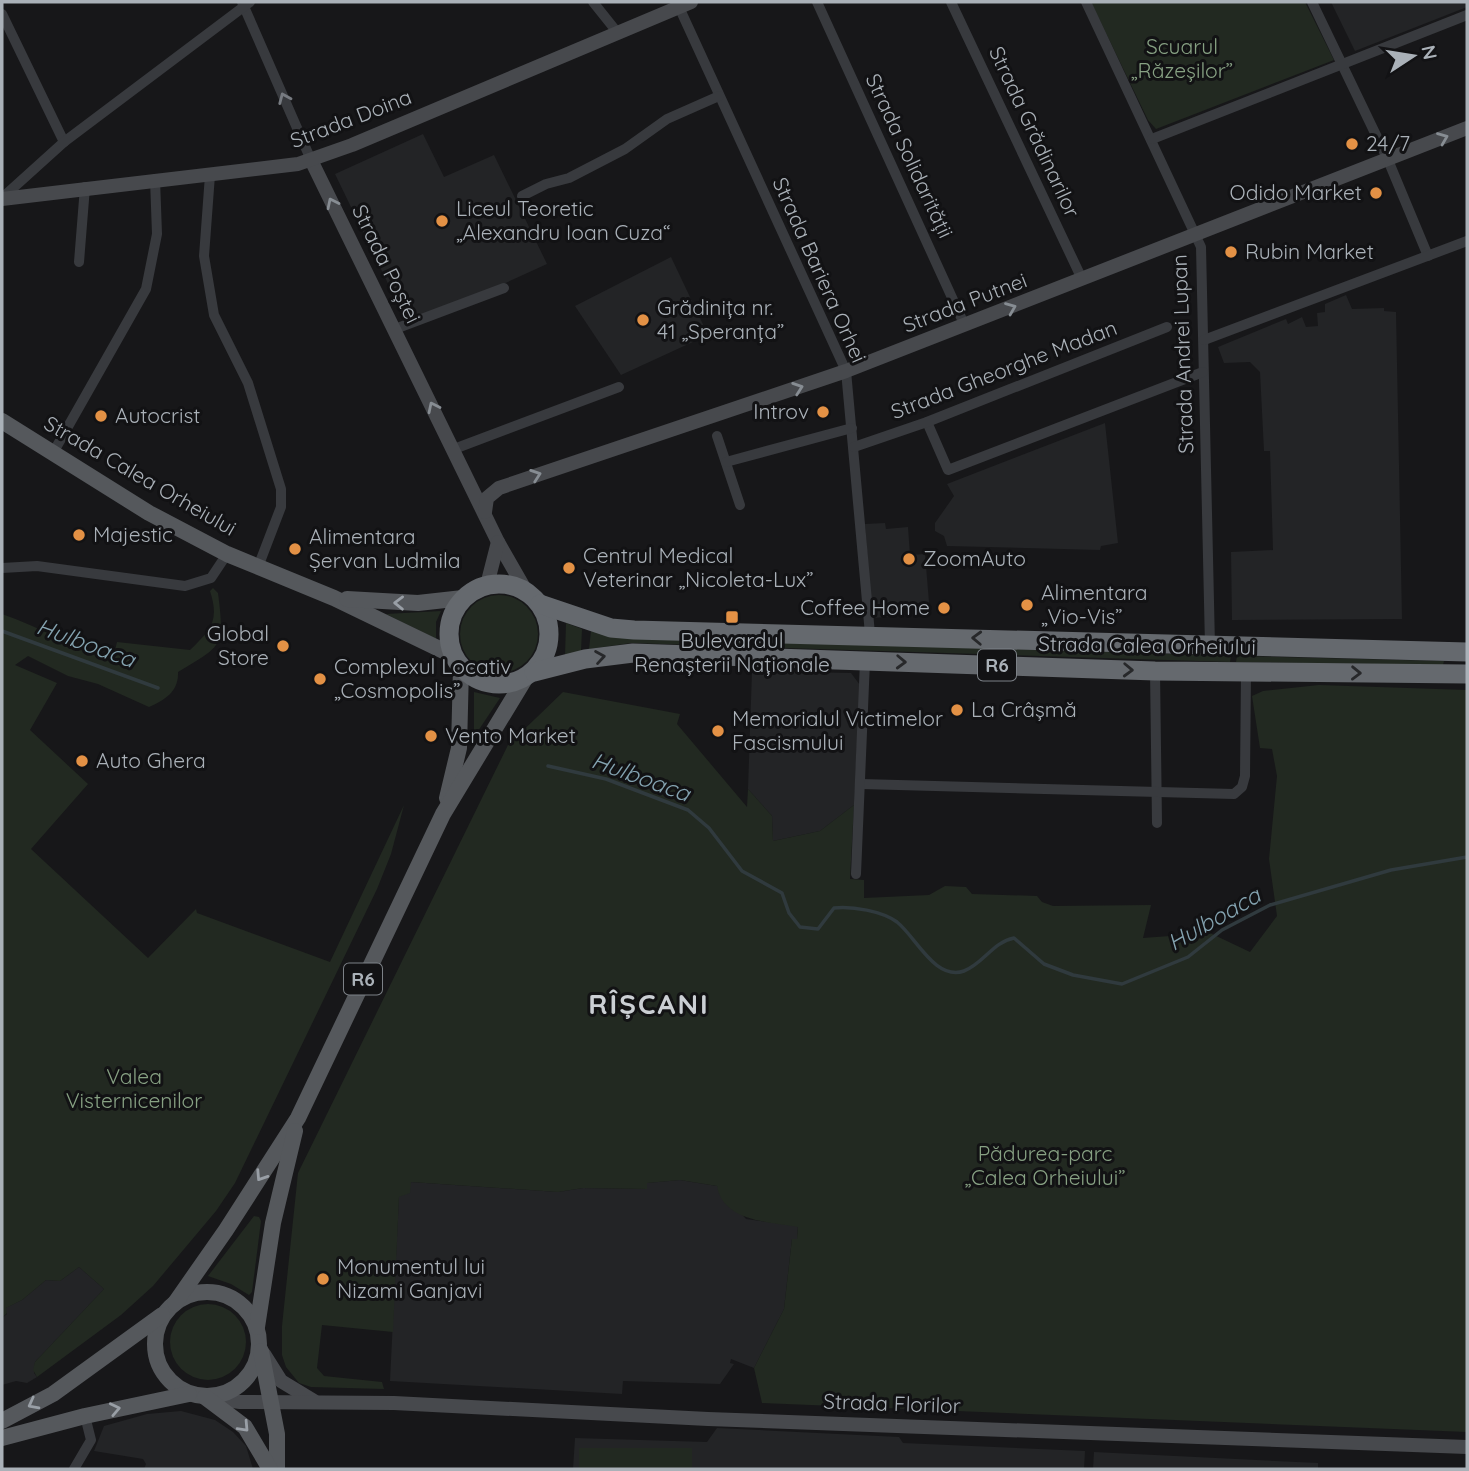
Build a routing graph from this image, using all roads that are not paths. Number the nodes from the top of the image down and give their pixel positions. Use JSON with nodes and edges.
{"nodes":[{"id":1,"x":593,"y":2,"type":"edge"},
{"id":2,"x":817,"y":2,"type":"edge"},
{"id":3,"x":951,"y":2,"type":"edge"},
{"id":4,"x":1086,"y":2,"type":"edge"},
{"id":5,"x":1312,"y":2,"type":"edge"},
{"id":6,"x":245,"y":3,"type":"edge"},
{"id":7,"x":685,"y":4,"type":"edge"},
{"id":8,"x":2,"y":14,"type":"edge"},
{"id":9,"x":1467,"y":15,"type":"edge"},
{"id":10,"x":617,"y":32,"type":"junction"},
{"id":11,"x":1342,"y":62,"type":"junction"},
{"id":12,"x":719,"y":96,"type":"junction"},
{"id":13,"x":1467,"y":128,"type":"edge"},
{"id":14,"x":1152,"y":139,"type":"junction"},
{"id":15,"x":64,"y":142,"type":"junction"},
{"id":16,"x":311,"y":160,"type":"junction"},
{"id":17,"x":1388,"y":160,"type":"junction"},
{"id":18,"x":210,"y":175,"type":"junction"},
{"id":19,"x":155,"y":179,"type":"junction"},
{"id":20,"x":85,"y":187,"type":"junction"},
{"id":21,"x":522,"y":196,"type":"dead end"},
{"id":22,"x":2,"y":198,"type":"edge"},
{"id":23,"x":1197,"y":234,"type":"junction"},
{"id":24,"x":1467,"y":241,"type":"edge"},
{"id":25,"x":1428,"y":256,"type":"junction"},
{"id":26,"x":79,"y":262,"type":"dead end"},
{"id":27,"x":1082,"y":279,"type":"junction"},
{"id":28,"x":505,"y":288,"type":"dead end"},
{"id":29,"x":965,"y":326,"type":"junction"},
{"id":30,"x":1167,"y":327,"type":"dead end"},
{"id":31,"x":395,"y":329,"type":"junction"},
{"id":32,"x":1203,"y":340,"type":"junction"},
{"id":33,"x":846,"y":371,"type":"junction"},
{"id":34,"x":1203,"y":372,"type":"junction"},
{"id":35,"x":619,"y":387,"type":"dead end"},
{"id":36,"x":2,"y":421,"type":"edge"},
{"id":37,"x":927,"y":422,"type":"junction"},
{"id":38,"x":852,"y":428,"type":"junction"},
{"id":39,"x":717,"y":436,"type":"dead end"},
{"id":40,"x":854,"y":447,"type":"junction"},
{"id":41,"x":454,"y":449,"type":"junction"},
{"id":42,"x":53,"y":453,"type":"junction"},
{"id":43,"x":726,"y":462,"type":"junction"},
{"id":44,"x":740,"y":505,"type":"dead end"},
{"id":45,"x":485,"y":512,"type":"junction"},
{"id":46,"x":498,"y":541,"type":"junction"},
{"id":47,"x":227,"y":554,"type":"junction"},
{"id":48,"x":258,"y":567,"type":"junction"},
{"id":49,"x":2,"y":568,"type":"edge"},
{"id":50,"x":487,"y":585,"type":"junction"},
{"id":51,"x":334,"y":598,"type":"junction"},
{"id":52,"x":464,"y":598,"type":"junction"},
{"id":53,"x":533,"y":598,"type":"junction"},
{"id":54,"x":870,"y":634,"type":"junction"},
{"id":55,"x":1210,"y":647,"type":"junction"},
{"id":56,"x":1465,"y":652,"type":"edge"},
{"id":57,"x":865,"y":661,"type":"junction"},
{"id":58,"x":458,"y":662,"type":"junction"},
{"id":59,"x":1155,"y":671,"type":"junction"},
{"id":60,"x":1246,"y":672,"type":"junction"},
{"id":61,"x":1465,"y":674,"type":"edge"},
{"id":62,"x":530,"y":675,"type":"junction"},
{"id":63,"x":861,"y":784,"type":"junction"},
{"id":64,"x":1157,"y":794,"type":"junction"},
{"id":65,"x":443,"y":814,"type":"junction"},
{"id":66,"x":1157,"y":822,"type":"dead end"},
{"id":67,"x":856,"y":874,"type":"dead end"},
{"id":68,"x":298,"y":1118,"type":"junction"},
{"id":69,"x":169,"y":1308,"type":"junction"},
{"id":70,"x":257,"y":1327,"type":"junction"},
{"id":71,"x":260,"y":1346,"type":"junction"},
{"id":72,"x":197,"y":1395,"type":"junction"},
{"id":73,"x":315,"y":1401,"type":"junction"},
{"id":74,"x":271,"y":1403,"type":"junction"},
{"id":75,"x":85,"y":1416,"type":"junction"},
{"id":76,"x":2,"y":1421,"type":"edge"},
{"id":77,"x":276,"y":1434,"type":"junction"},
{"id":78,"x":2,"y":1438,"type":"edge"},
{"id":79,"x":1467,"y":1447,"type":"edge"},
{"id":80,"x":75,"y":1469,"type":"edge"},
{"id":81,"x":270,"y":1469,"type":"edge"},
{"id":82,"x":277,"y":1469,"type":"edge"}],
"edges":[{"from":1,"to":10,"type":"street"},
{"from":2,"to":29,"type":"street","name":"Strada Solidarității"},
{"from":3,"to":27,"type":"street","name":"Strada Grădinarilor"},
{"from":4,"to":14,"type":"street","name":"Strada Andrei Lupan"},
{"from":5,"to":11,"type":"street"},
{"from":6,"to":15,"type":"street"},
{"from":16,"to":6,"type":"street","name":"Strada Poștei","one_way":true},
{"from":7,"to":10,"type":"main road","name":"Strada Doina"},
{"from":7,"to":12,"type":"street","name":"Strada Bariera Orhei"},
{"from":8,"to":15,"type":"street"},
{"from":9,"to":11,"type":"street"},
{"from":10,"to":16,"type":"main road","name":"Strada Doina"},
{"from":11,"to":14,"type":"street"},
{"from":11,"to":17,"type":"street"},
{"from":12,"to":21,"type":"street"},
{"from":12,"to":33,"type":"street","name":"Strada Bariera Orhei"},
{"from":17,"to":13,"type":"main road","name":"Strada Putnei","one_way":true},
{"from":14,"to":23,"type":"street","name":"Strada Andrei Lupan"},
{"from":15,"to":22,"type":"street"},
{"from":16,"to":18,"type":"main road","name":"Strada Doina"},
{"from":31,"to":16,"type":"main road","name":"Strada Poștei","one_way":true},
{"from":17,"to":23,"type":"main road","name":"Strada Putnei"},
{"from":17,"to":25,"type":"street"},
{"from":18,"to":19,"type":"main road","name":"Strada Doina"},
{"from":18,"to":48,"type":"street"},
{"from":19,"to":20,"type":"main road","name":"Strada Doina"},
{"from":19,"to":42,"type":"street"},
{"from":20,"to":22,"type":"main road","name":"Strada Doina"},
{"from":20,"to":26,"type":"street"},
{"from":23,"to":27,"type":"main road","name":"Strada Putnei"},
{"from":23,"to":32,"type":"street","name":"Strada Andrei Lupan"},
{"from":24,"to":25,"type":"street"},
{"from":25,"to":32,"type":"street"},
{"from":29,"to":27,"type":"main road","name":"Strada Putnei","one_way":true},
{"from":28,"to":31,"type":"street"},
{"from":29,"to":33,"type":"main road","name":"Strada Putnei"},
{"from":30,"to":37,"type":"street","name":"Strada Gheorghe Madan"},
{"from":41,"to":31,"type":"main road","name":"Strada Poștei","one_way":true},
{"from":32,"to":34,"type":"street","name":"Strada Andrei Lupan"},
{"from":33,"to":38,"type":"street","name":"Strada Bariera Orhei"},
{"from":45,"to":33,"type":"main road","name":"Strada Putnei","one_way":true},
{"from":34,"to":37,"type":"street"},
{"from":34,"to":55,"type":"street","name":"Strada Andrei Lupan"},
{"from":35,"to":41,"type":"street"},
{"from":36,"to":42,"type":"main road","name":"Strada Calea Orheiului"},
{"from":37,"to":40,"type":"street","name":"Strada Gheorghe Madan"},
{"from":38,"to":40,"type":"street","name":"Strada Bariera Orhei"},
{"from":38,"to":43,"type":"street"},
{"from":39,"to":43,"type":"street"},
{"from":40,"to":54,"type":"street","name":"Strada Bariera Orhei"},
{"from":41,"to":45,"type":"main road","name":"Strada Poștei"},
{"from":42,"to":47,"type":"main road","name":"Strada Calea Orheiului"},
{"from":43,"to":44,"type":"street"},
{"from":45,"to":46,"type":"main road","name":"Strada Poștei"},
{"from":46,"to":50,"type":"main road"},
{"from":46,"to":53,"type":"main road","name":"Strada Poștei"},
{"from":47,"to":48,"type":"main road","name":"Strada Calea Orheiului"},
{"from":47,"to":49,"type":"street"},
{"from":48,"to":51,"type":"main road","name":"Strada Calea Orheiului"},
{"from":50,"to":52,"type":"highway"},
{"from":50,"to":53,"type":"highway","number":"R6"},
{"from":52,"to":51,"type":"main road","name":"Strada Calea Orheiului","one_way":true},
{"from":51,"to":58,"type":"main road","name":"Strada Calea Orheiului"},
{"from":52,"to":58,"type":"highway","number":"R6"},
{"from":53,"to":54,"type":"highway","name":"Strada Calea Orheiului","number":"R6"},
{"from":53,"to":62,"type":"highway","number":"R6"},
{"from":55,"to":54,"type":"highway","name":"Strada Calea Orheiului","number":"R6","one_way":true},
{"from":55,"to":56,"type":"highway","name":"Strada Calea Orheiului","number":"R6"},
{"from":56,"to":61,"type":"highway"},
{"from":57,"to":59,"type":"highway","name":"Strada Calea Orheiului","number":"R6","one_way":true},
{"from":62,"to":57,"type":"highway","name":"Strada Calea Orheiului","number":"R6","one_way":true},
{"from":57,"to":63,"type":"street"},
{"from":58,"to":62,"type":"highway","number":"R6"},
{"from":58,"to":65,"type":"main road","number":"R6"},
{"from":59,"to":60,"type":"highway","name":"Strada Calea Orheiului","number":"R6"},
{"from":59,"to":64,"type":"street"},
{"from":60,"to":61,"type":"highway","name":"Strada Calea Orheiului","number":"R6","one_way":true},
{"from":60,"to":64,"type":"street"},
{"from":62,"to":65,"type":"main road","number":"R6"},
{"from":63,"to":64,"type":"street"},
{"from":63,"to":67,"type":"street"},
{"from":64,"to":66,"type":"street"},
{"from":65,"to":68,"type":"main road","number":"R6"},
{"from":68,"to":69,"type":"main road","number":"R6","one_way":true},
{"from":68,"to":70,"type":"main road","number":"R6"},
{"from":69,"to":70,"type":"main road","number":"R6"},
{"from":69,"to":72,"type":"main road","number":"R6"},
{"from":69,"to":76,"type":"main road","one_way":true},
{"from":70,"to":71,"type":"main road","number":"R6"},
{"from":71,"to":72,"type":"main road"},
{"from":71,"to":73,"type":"main road","name":"Strada Florilor"},
{"from":71,"to":74,"type":"main road"},
{"from":72,"to":74,"type":"main road","name":"Strada Florilor"},
{"from":75,"to":72,"type":"main road","one_way":true},
{"from":72,"to":81,"type":"main road","one_way":true},
{"from":73,"to":74,"type":"main road","name":"Strada Florilor"},
{"from":73,"to":77,"type":"main road","name":"Strada Florilor"},
{"from":73,"to":79,"type":"main road","name":"Strada Florilor"},
{"from":74,"to":77,"type":"main road"},
{"from":75,"to":78,"type":"main road"},
{"from":75,"to":80,"type":"street"},
{"from":77,"to":82,"type":"main road"}]}
